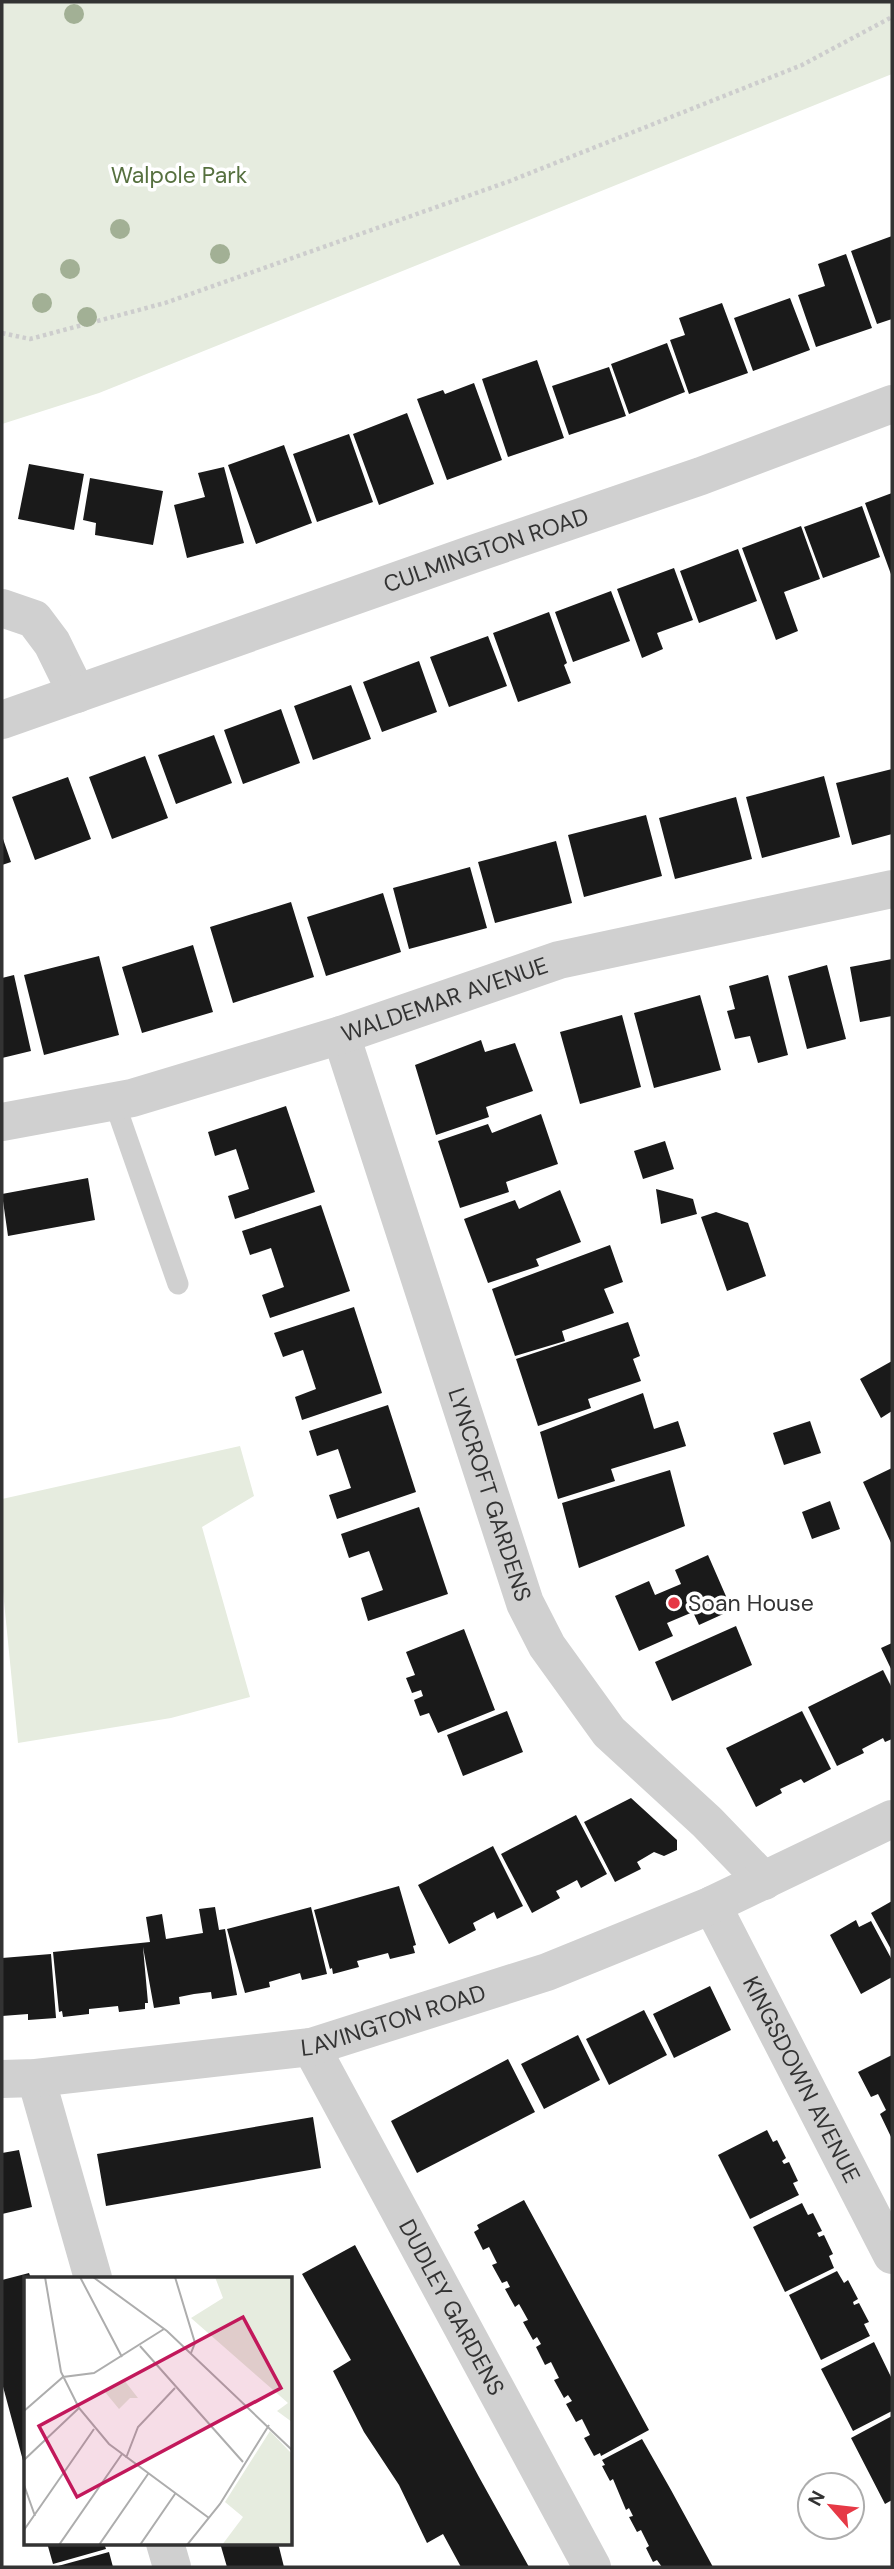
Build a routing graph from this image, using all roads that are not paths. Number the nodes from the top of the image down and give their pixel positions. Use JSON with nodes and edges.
{"nodes":[{"id":1,"x":892,"y":404,"type":"edge"},
{"id":2,"x":2,"y":608,"type":"edge"},
{"id":3,"x":77,"y":694,"type":"junction"},
{"id":4,"x":2,"y":720,"type":"edge"},
{"id":5,"x":892,"y":889,"type":"edge"},
{"id":6,"x":341,"y":1035,"type":"junction"},
{"id":7,"x":114,"y":1101,"type":"junction"},
{"id":8,"x":2,"y":1122,"type":"edge"},
{"id":9,"x":178,"y":1284,"type":"dead end"},
{"id":10,"x":892,"y":1819,"type":"edge"},
{"id":11,"x":764,"y":1881,"type":"junction"},
{"id":12,"x":712,"y":1905,"type":"junction"},
{"id":13,"x":311,"y":2047,"type":"junction"},
{"id":14,"x":19,"y":2079,"type":"edge"},
{"id":15,"x":892,"y":2255,"type":"edge"},
{"id":16,"x":93,"y":2277,"type":"edge"},
{"id":17,"x":165,"y":2544,"type":"edge"},
{"id":18,"x":172,"y":2567,"type":"edge"},
{"id":19,"x":592,"y":2567,"type":"edge"}],
"edges":[{"from":1,"to":3,"type":"street","name":"CULMINGTON ROAD"},
{"from":2,"to":3,"type":"street"},
{"from":3,"to":4,"type":"street","name":"CULMINGTON ROAD"},
{"from":5,"to":6,"type":"street","name":"WALDEMAR AVENUE"},
{"from":6,"to":7,"type":"street","name":"WALDEMAR AVENUE"},
{"from":6,"to":11,"type":"street","name":"LYNCROFT GARDENS"},
{"from":7,"to":8,"type":"street","name":"WALDEMAR AVENUE"},
{"from":7,"to":9,"type":"lane"},
{"from":10,"to":11,"type":"street","name":"LAVINGTON ROAD"},
{"from":11,"to":12,"type":"street","name":"LAVINGTON ROAD"},
{"from":12,"to":13,"type":"street","name":"LAVINGTON ROAD"},
{"from":12,"to":15,"type":"street","name":"KINGSDOWN AVENUE"},
{"from":13,"to":14,"type":"street","name":"LAVINGTON ROAD"},
{"from":13,"to":19,"type":"street","name":"DUDLEY GARDENS"},
{"from":14,"to":16,"type":"street"},
{"from":17,"to":18,"type":"street"}]}
